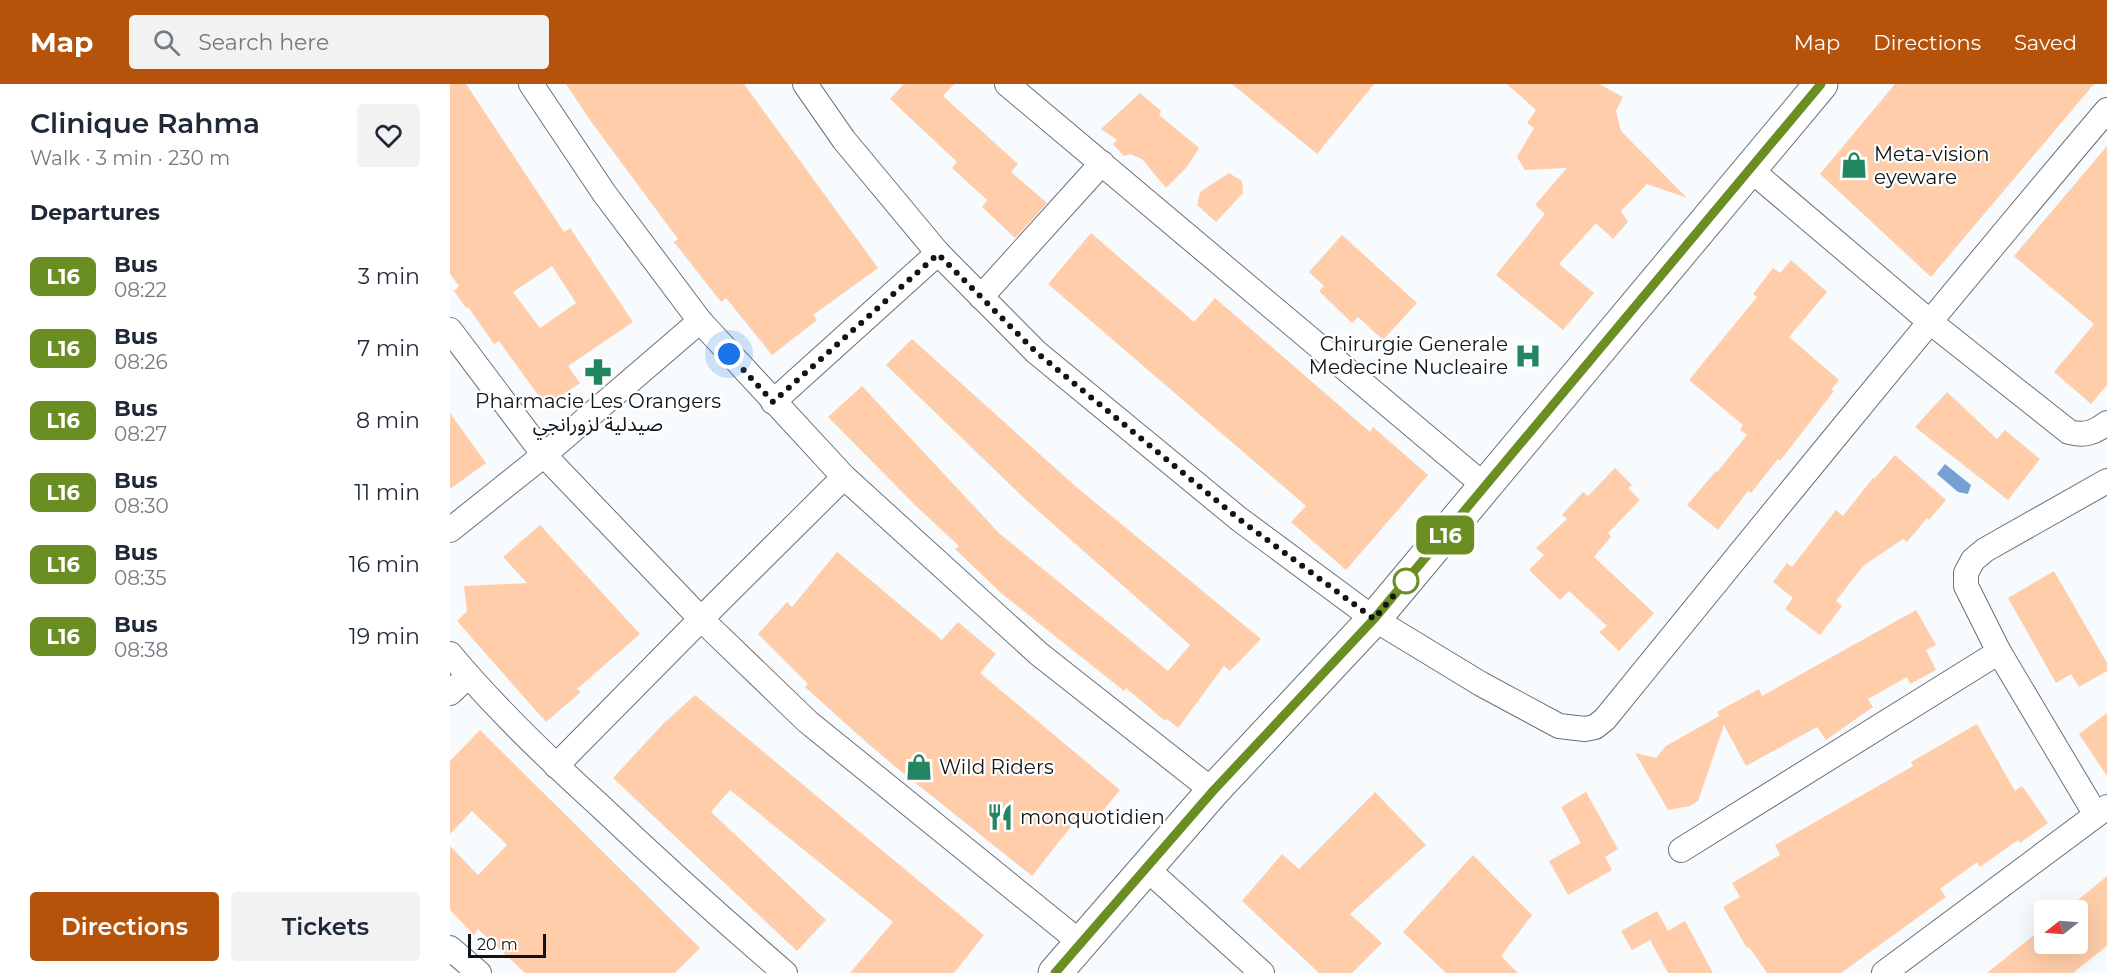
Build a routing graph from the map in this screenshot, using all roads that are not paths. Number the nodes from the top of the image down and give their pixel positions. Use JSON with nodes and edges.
{"nodes":[{"id":1,"x":531,"y":84,"type":"edge"},
{"id":2,"x":805,"y":84,"type":"edge"},
{"id":3,"x":1007,"y":84,"type":"edge"},
{"id":4,"x":1821,"y":84,"type":"edge"},
{"id":5,"x":2107,"y":110,"type":"edge"},
{"id":6,"x":1102,"y":163,"type":"junction"},
{"id":7,"x":1751,"y":170,"type":"junction"},
{"id":8,"x":938,"y":254,"type":"junction"},
{"id":9,"x":981,"y":297,"type":"junction"},
{"id":10,"x":700,"y":321,"type":"junction"},
{"id":11,"x":1929,"y":321,"type":"junction"},
{"id":12,"x":450,"y":330,"type":"edge"},
{"id":13,"x":773,"y":402,"type":"junction"},
{"id":14,"x":2106,"y":425,"type":"edge"},
{"id":15,"x":544,"y":455,"type":"junction"},
{"id":16,"x":844,"y":477,"type":"junction"},
{"id":17,"x":2107,"y":481,"type":"edge"},
{"id":18,"x":1486,"y":487,"type":"junction"},
{"id":19,"x":450,"y":530,"type":"edge"},
{"id":20,"x":700,"y":619,"type":"junction"},
{"id":21,"x":1374,"y":619,"type":"junction"},
{"id":22,"x":1999,"y":652,"type":"junction"},
{"id":23,"x":450,"y":654,"type":"edge"},
{"id":24,"x":468,"y":676,"type":"junction"},
{"id":25,"x":450,"y":693,"type":"edge"},
{"id":26,"x":556,"y":766,"type":"junction"},
{"id":27,"x":1213,"y":791,"type":"junction"},
{"id":28,"x":2102,"y":811,"type":"edge"},
{"id":29,"x":1681,"y":850,"type":"dead end"},
{"id":30,"x":1146,"y":868,"type":"junction"},
{"id":31,"x":1081,"y":944,"type":"junction"},
{"id":32,"x":450,"y":948,"type":"edge"},
{"id":33,"x":479,"y":973,"type":"edge"},
{"id":34,"x":783,"y":973,"type":"edge"},
{"id":35,"x":1055,"y":973,"type":"edge"},
{"id":36,"x":1263,"y":973,"type":"edge"},
{"id":37,"x":1884,"y":973,"type":"edge"}],
"edges":[{"from":1,"to":10,"type":"street"},
{"from":2,"to":8,"type":"street"},
{"from":3,"to":6,"type":"street"},
{"from":4,"to":7,"type":"street"},
{"from":5,"to":11,"type":"street"},
{"from":6,"to":9,"type":"street"},
{"from":6,"to":18,"type":"street"},
{"from":7,"to":11,"type":"street"},
{"from":7,"to":18,"type":"street"},
{"from":8,"to":9,"type":"street"},
{"from":8,"to":13,"type":"street"},
{"from":9,"to":21,"type":"street"},
{"from":10,"to":13,"type":"street"},
{"from":10,"to":15,"type":"street"},
{"from":11,"to":14,"type":"street"},
{"from":11,"to":21,"type":"street"},
{"from":12,"to":15,"type":"street"},
{"from":13,"to":16,"type":"street"},
{"from":15,"to":19,"type":"street"},
{"from":15,"to":20,"type":"street"},
{"from":16,"to":20,"type":"street"},
{"from":16,"to":27,"type":"street"},
{"from":17,"to":22,"type":"street"},
{"from":18,"to":21,"type":"street"},
{"from":20,"to":26,"type":"street"},
{"from":20,"to":31,"type":"street"},
{"from":21,"to":27,"type":"street"},
{"from":22,"to":28,"type":"street"},
{"from":22,"to":29,"type":"street"},
{"from":23,"to":24,"type":"street"},
{"from":24,"to":25,"type":"street"},
{"from":24,"to":26,"type":"street"},
{"from":26,"to":34,"type":"street"},
{"from":27,"to":30,"type":"street"},
{"from":28,"to":37,"type":"street"},
{"from":30,"to":31,"type":"street"},
{"from":30,"to":36,"type":"street"},
{"from":31,"to":35,"type":"street"},
{"from":32,"to":33,"type":"street"}]}
